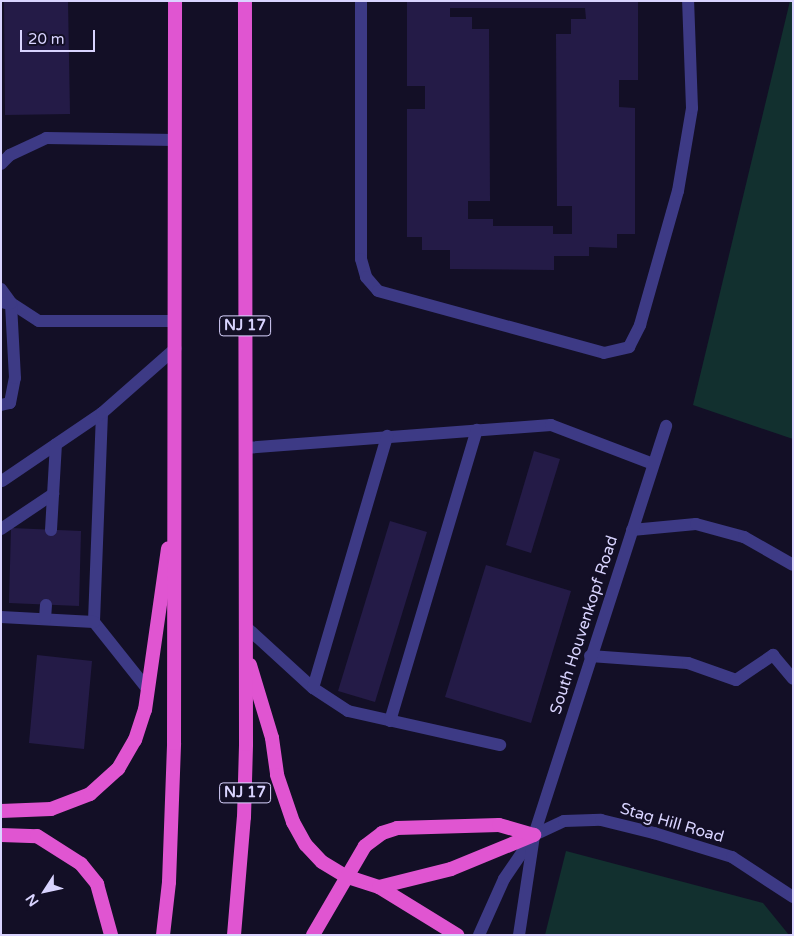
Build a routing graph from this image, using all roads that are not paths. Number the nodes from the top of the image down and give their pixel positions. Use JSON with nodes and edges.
{"nodes":[{"id":1,"x":176,"y":1,"type":"edge"},
{"id":2,"x":245,"y":1,"type":"edge"},
{"id":3,"x":361,"y":1,"type":"edge"},
{"id":4,"x":688,"y":1,"type":"edge"},
{"id":5,"x":175,"y":140,"type":"junction"},
{"id":6,"x":4,"y":157,"type":"edge"},
{"id":7,"x":1,"y":289,"type":"edge"},
{"id":8,"x":6,"y":303,"type":"edge"},
{"id":9,"x":176,"y":320,"type":"junction"},
{"id":10,"x":176,"y":348,"type":"junction"},
{"id":11,"x":1,"y":405,"type":"edge"},
{"id":12,"x":102,"y":413,"type":"junction"},
{"id":13,"x":666,"y":426,"type":"dead end"},
{"id":14,"x":477,"y":430,"type":"junction"},
{"id":15,"x":387,"y":436,"type":"junction"},
{"id":16,"x":56,"y":444,"type":"junction"},
{"id":17,"x":245,"y":448,"type":"junction"},
{"id":18,"x":653,"y":464,"type":"junction"},
{"id":19,"x":2,"y":481,"type":"edge"},
{"id":20,"x":54,"y":494,"type":"junction"},
{"id":21,"x":176,"y":496,"type":"junction"},
{"id":22,"x":1,"y":529,"type":"edge"},
{"id":23,"x":51,"y":530,"type":"dead end"},
{"id":24,"x":632,"y":530,"type":"junction"},
{"id":25,"x":793,"y":565,"type":"edge"},
{"id":26,"x":46,"y":605,"type":"dead end"},
{"id":27,"x":1,"y":617,"type":"edge"},
{"id":28,"x":45,"y":619,"type":"junction"},
{"id":29,"x":94,"y":622,"type":"junction"},
{"id":30,"x":245,"y":626,"type":"junction"},
{"id":31,"x":246,"y":650,"type":"junction"},
{"id":32,"x":590,"y":656,"type":"junction"},
{"id":33,"x":793,"y":679,"type":"edge"},
{"id":34,"x":313,"y":688,"type":"junction"},
{"id":35,"x":148,"y":690,"type":"junction"},
{"id":36,"x":390,"y":720,"type":"junction"},
{"id":37,"x":500,"y":745,"type":"dead end"},
{"id":38,"x":1,"y":811,"type":"edge"},
{"id":39,"x":1,"y":835,"type":"edge"},
{"id":40,"x":534,"y":835,"type":"junction"},
{"id":41,"x":345,"y":876,"type":"junction"},
{"id":42,"x":379,"y":887,"type":"junction"},
{"id":43,"x":793,"y":897,"type":"edge"},
{"id":44,"x":111,"y":935,"type":"edge"},
{"id":45,"x":163,"y":935,"type":"edge"},
{"id":46,"x":234,"y":935,"type":"edge"},
{"id":47,"x":314,"y":935,"type":"edge"},
{"id":48,"x":457,"y":935,"type":"edge"},
{"id":49,"x":480,"y":935,"type":"edge"},
{"id":50,"x":519,"y":935,"type":"edge"}],
"edges":[{"from":1,"to":5,"type":"highway"},
{"from":2,"to":17,"type":"highway","number":"NJ 17"},
{"from":3,"to":4,"type":"street"},
{"from":5,"to":6,"type":"street"},
{"from":5,"to":9,"type":"highway"},
{"from":7,"to":8,"type":"street"},
{"from":8,"to":9,"type":"street"},
{"from":8,"to":11,"type":"street"},
{"from":9,"to":10,"type":"highway"},
{"from":10,"to":12,"type":"street"},
{"from":10,"to":21,"type":"highway"},
{"from":12,"to":16,"type":"street"},
{"from":12,"to":29,"type":"street"},
{"from":13,"to":18,"type":"street","name":"South Houvenkopf Road"},
{"from":14,"to":15,"type":"street"},
{"from":14,"to":18,"type":"street"},
{"from":14,"to":36,"type":"street"},
{"from":15,"to":17,"type":"street"},
{"from":15,"to":34,"type":"street"},
{"from":16,"to":19,"type":"street"},
{"from":16,"to":20,"type":"street"},
{"from":17,"to":30,"type":"highway","number":"NJ 17"},
{"from":18,"to":24,"type":"street","name":"South Houvenkopf Road"},
{"from":20,"to":22,"type":"street"},
{"from":20,"to":23,"type":"street"},
{"from":21,"to":35,"type":"highway"},
{"from":21,"to":45,"type":"highway"},
{"from":24,"to":25,"type":"street"},
{"from":24,"to":32,"type":"street","name":"South Houvenkopf Road"},
{"from":26,"to":28,"type":"street"},
{"from":27,"to":28,"type":"street"},
{"from":28,"to":29,"type":"street"},
{"from":29,"to":35,"type":"street"},
{"from":30,"to":31,"type":"highway","number":"NJ 17"},
{"from":30,"to":34,"type":"street"},
{"from":31,"to":41,"type":"highway"},
{"from":31,"to":46,"type":"highway","number":"NJ 17"},
{"from":32,"to":33,"type":"street"},
{"from":32,"to":40,"type":"street","name":"South Houvenkopf Road"},
{"from":34,"to":36,"type":"street"},
{"from":35,"to":38,"type":"highway"},
{"from":36,"to":37,"type":"street"},
{"from":39,"to":44,"type":"highway"},
{"from":40,"to":41,"type":"highway"},
{"from":40,"to":42,"type":"highway"},
{"from":40,"to":43,"type":"street","name":"Stag Hill Road"},
{"from":40,"to":49,"type":"street"},
{"from":40,"to":50,"type":"street"},
{"from":41,"to":42,"type":"highway"},
{"from":41,"to":47,"type":"highway"},
{"from":42,"to":48,"type":"highway"}]}
